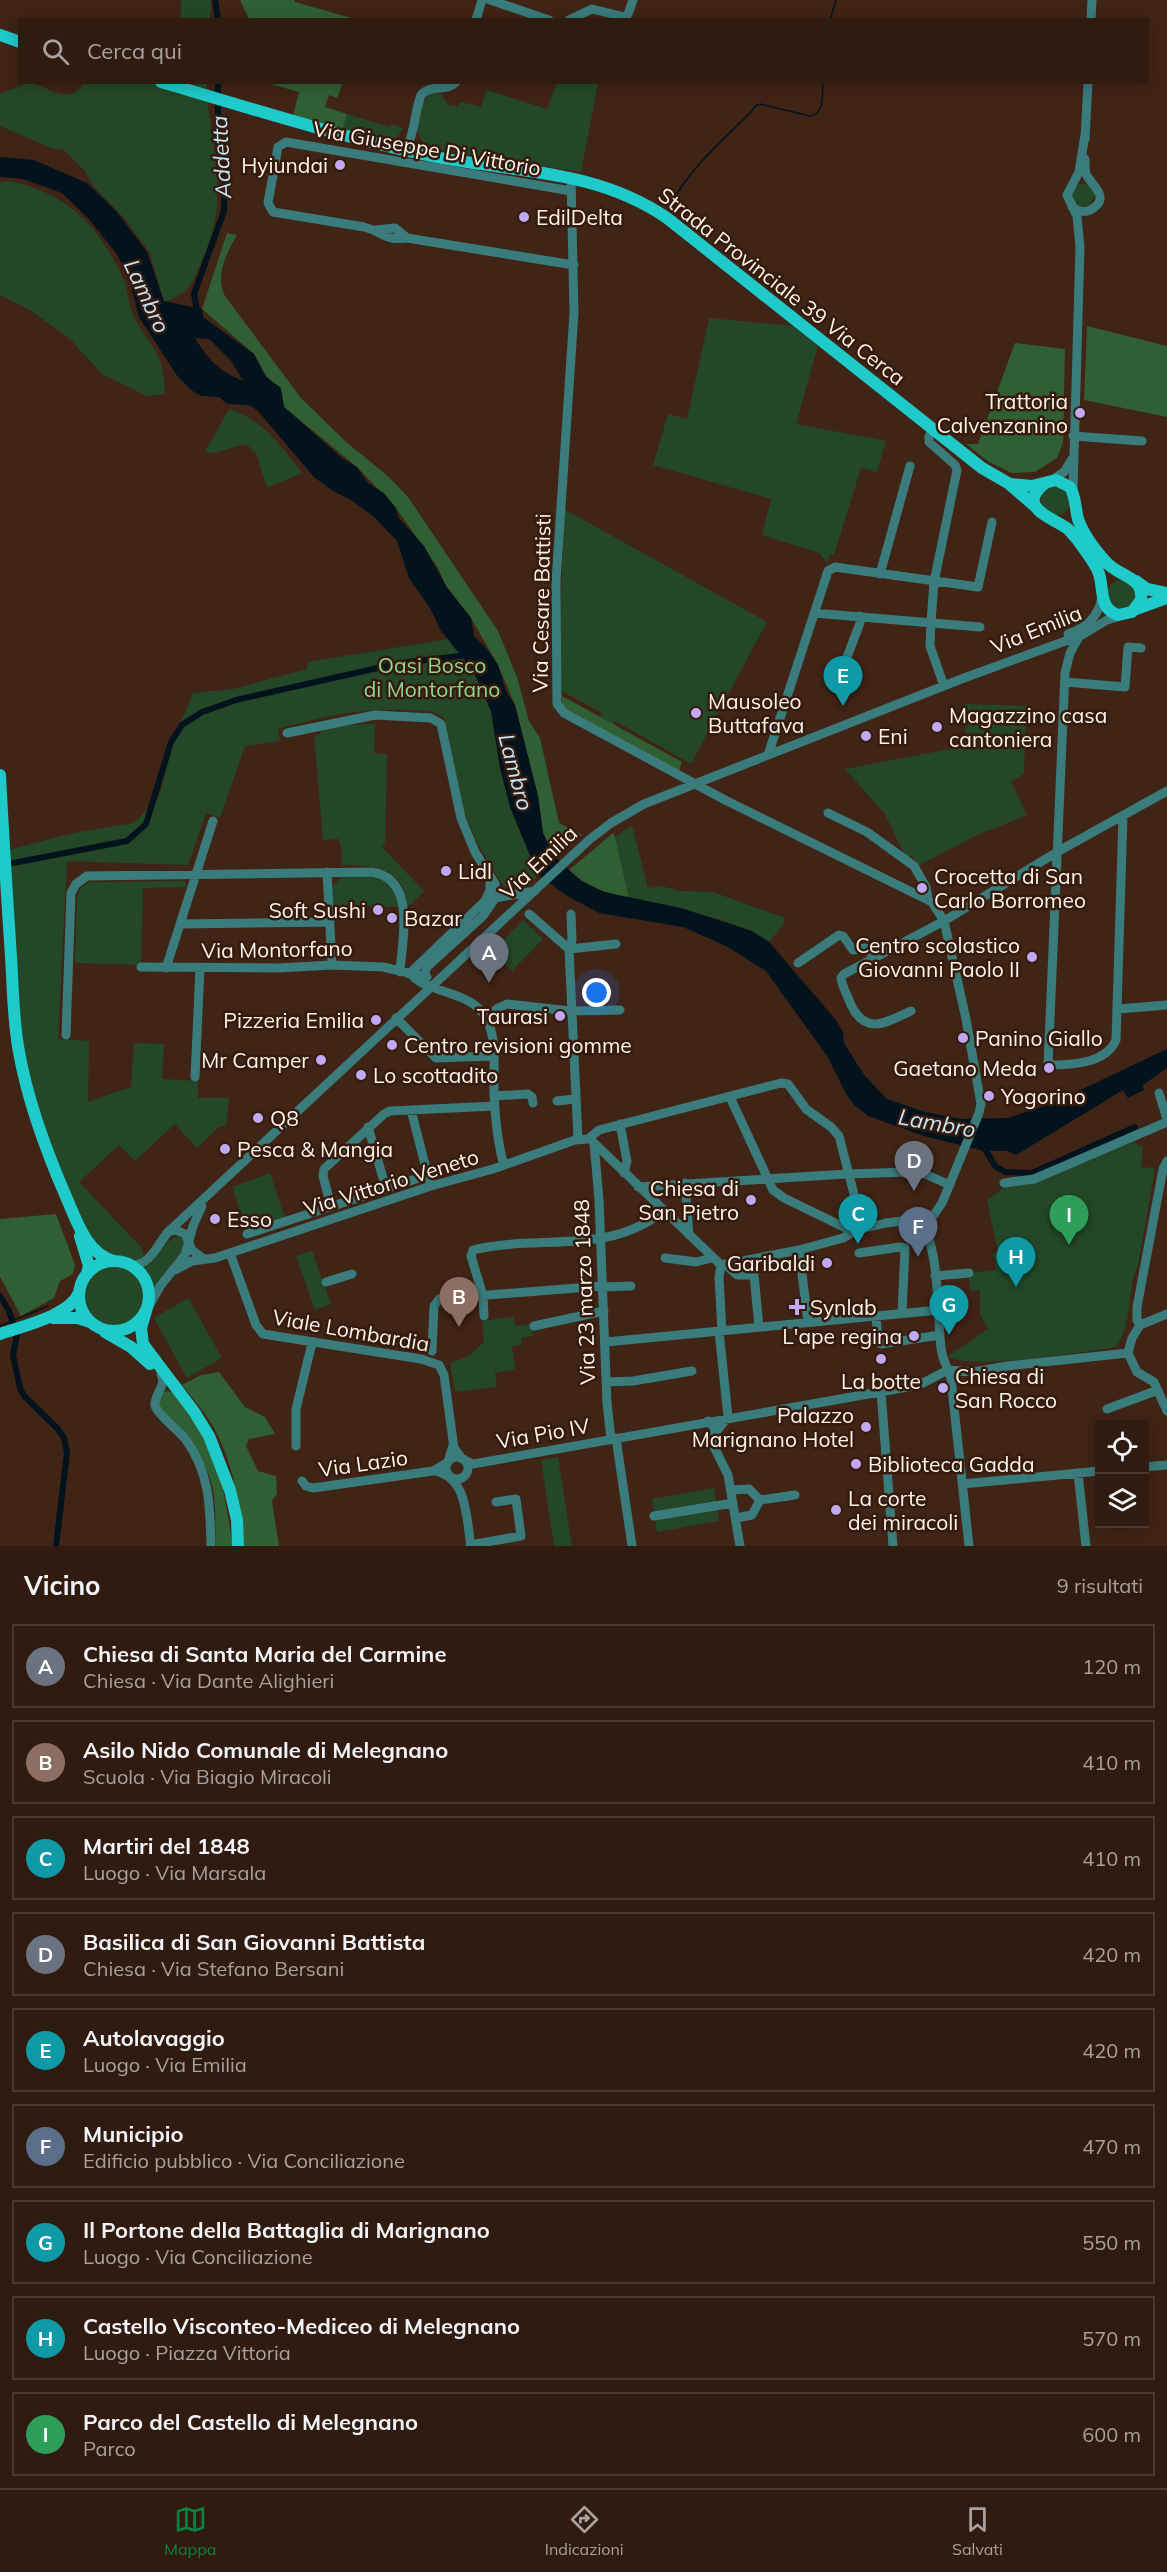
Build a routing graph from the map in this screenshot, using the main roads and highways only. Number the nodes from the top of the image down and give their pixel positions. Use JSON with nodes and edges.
{"nodes":[{"id":1,"x":0,"y":35,"type":"edge"},
{"id":2,"x":18,"y":41,"type":"edge"},
{"id":3,"x":18,"y":42,"type":"edge"},
{"id":4,"x":0,"y":43,"type":"edge"},
{"id":5,"x":168,"y":84,"type":"edge"},
{"id":6,"x":1048,"y":482,"type":"junction"},
{"id":7,"x":1008,"y":483,"type":"junction"},
{"id":8,"x":1074,"y":496,"type":"junction"},
{"id":9,"x":1037,"y":508,"type":"junction"},
{"id":10,"x":1048,"y":519,"type":"junction"},
{"id":11,"x":1132,"y":579,"type":"junction"},
{"id":12,"x":1102,"y":595,"type":"junction"},
{"id":13,"x":1167,"y":595,"type":"edge"},
{"id":14,"x":1136,"y":609,"type":"junction"},
{"id":15,"x":0,"y":775,"type":"edge"},
{"id":16,"x":78,"y":1226,"type":"junction"},
{"id":17,"x":114,"y":1261,"type":"junction"},
{"id":18,"x":87,"y":1274,"type":"junction"},
{"id":19,"x":79,"y":1292,"type":"junction"},
{"id":20,"x":146,"y":1311,"type":"junction"},
{"id":21,"x":43,"y":1319,"type":"junction"},
{"id":22,"x":94,"y":1325,"type":"junction"},
{"id":23,"x":3,"y":1333,"type":"edge"},
{"id":24,"x":165,"y":1377,"type":"junction"},
{"id":25,"x":238,"y":1546,"type":"edge"}],
"edges":[{"from":1,"to":2,"type":"main road"},
{"from":3,"to":4,"type":"main road"},
{"from":5,"to":7,"type":"main road","name":"Strada Provinciale 39 Via Cerca"},
{"from":6,"to":7,"type":"main road","name":"Strada Provinciale 39 Via Cerca"},
{"from":6,"to":8,"type":"main road","name":"Strada Provinciale 39 Via Cerca"},
{"from":6,"to":9,"type":"main road"},
{"from":7,"to":9,"type":"main road","name":"Strada Provinciale 39 Via Cerca"},
{"from":8,"to":10,"type":"main road"},
{"from":8,"to":11,"type":"main road"},
{"from":9,"to":10,"type":"main road","name":"Strada Provinciale 39 Via Cerca"},
{"from":10,"to":12,"type":"main road","name":"Strada Provinciale 39 Via Cerca"},
{"from":11,"to":12,"type":"main road"},
{"from":11,"to":13,"type":"main road"},
{"from":11,"to":14,"type":"main road"},
{"from":12,"to":14,"type":"main road"},
{"from":13,"to":14,"type":"main road"},
{"from":15,"to":16,"type":"main road"},
{"from":16,"to":17,"type":"main road"},
{"from":16,"to":18,"type":"main road"},
{"from":17,"to":18,"type":"main road"},
{"from":17,"to":20,"type":"main road"},
{"from":18,"to":19,"type":"main road"},
{"from":19,"to":21,"type":"main road"},
{"from":19,"to":22,"type":"main road"},
{"from":20,"to":22,"type":"main road"},
{"from":20,"to":24,"type":"main road"},
{"from":21,"to":22,"type":"main road"},
{"from":21,"to":23,"type":"main road"},
{"from":22,"to":24,"type":"main road"},
{"from":24,"to":25,"type":"main road"}]}
